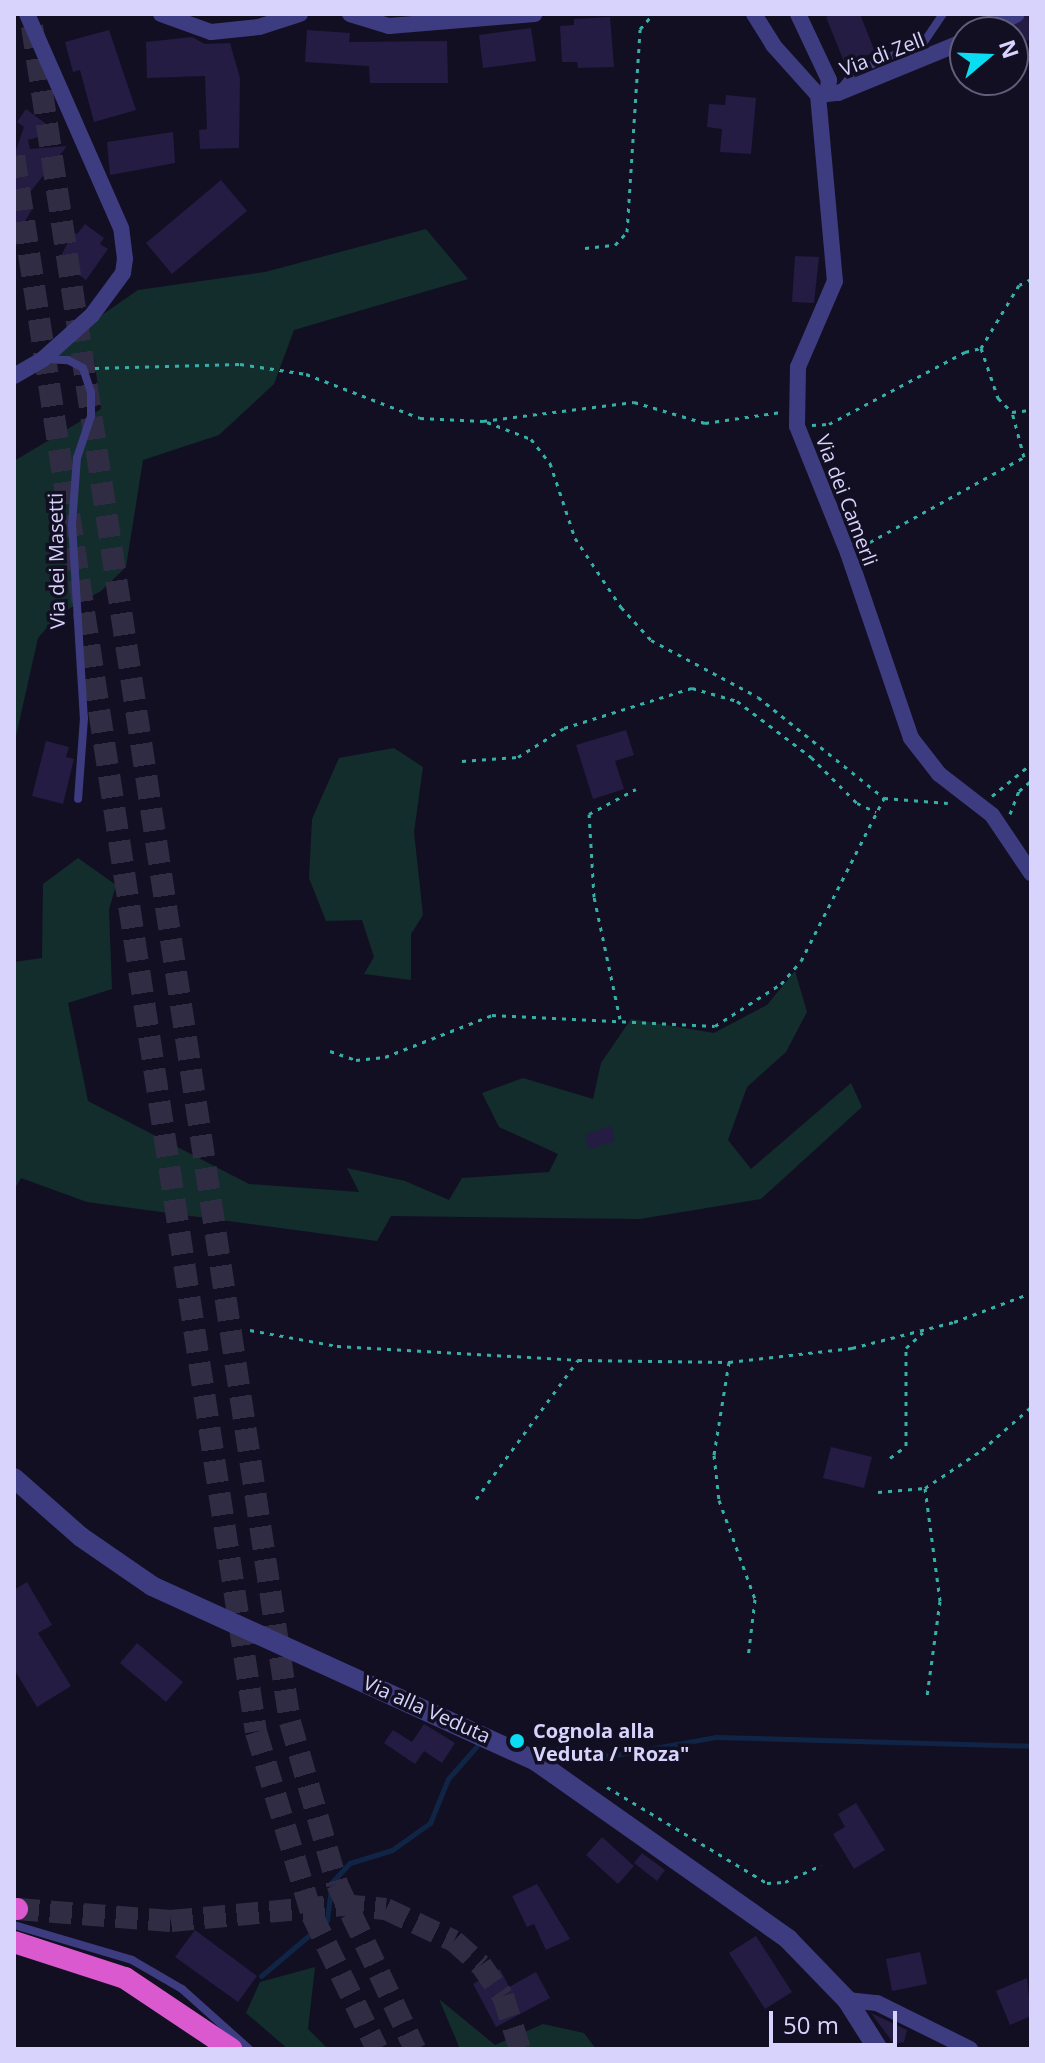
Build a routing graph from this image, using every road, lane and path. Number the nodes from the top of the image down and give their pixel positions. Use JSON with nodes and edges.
{"nodes":[{"id":1,"x":27,"y":14,"type":"edge"},
{"id":2,"x":161,"y":14,"type":"edge"},
{"id":3,"x":300,"y":14,"type":"edge"},
{"id":4,"x":350,"y":14,"type":"edge"},
{"id":5,"x":535,"y":14,"type":"edge"},
{"id":6,"x":653,"y":14,"type":"edge"},
{"id":7,"x":754,"y":14,"type":"edge"},
{"id":8,"x":798,"y":14,"type":"edge"},
{"id":9,"x":943,"y":14,"type":"edge"},
{"id":10,"x":949,"y":47,"type":"edge"},
{"id":11,"x":828,"y":94,"type":"junction"},
{"id":12,"x":585,"y":248,"type":"dead end"},
{"id":13,"x":1031,"y":279,"type":"edge"},
{"id":14,"x":981,"y":348,"type":"junction"},
{"id":15,"x":43,"y":359,"type":"junction"},
{"id":16,"x":83,"y":368,"type":"junction"},
{"id":17,"x":14,"y":376,"type":"edge"},
{"id":18,"x":1031,"y":410,"type":"edge"},
{"id":19,"x":1012,"y":412,"type":"junction"},
{"id":20,"x":796,"y":418,"type":"junction"},
{"id":21,"x":483,"y":421,"type":"junction"},
{"id":22,"x":848,"y":553,"type":"junction"},
{"id":23,"x":462,"y":761,"type":"dead end"},
{"id":24,"x":1031,"y":764,"type":"edge"},
{"id":25,"x":1031,"y":781,"type":"edge"},
{"id":26,"x":636,"y":789,"type":"dead end"},
{"id":27,"x":884,"y":798,"type":"junction"},
{"id":28,"x":78,"y":799,"type":"dead end"},
{"id":29,"x":976,"y":803,"type":"junction"},
{"id":30,"x":876,"y":812,"type":"junction"},
{"id":31,"x":1005,"y":830,"type":"junction"},
{"id":32,"x":1031,"y":873,"type":"edge"},
{"id":33,"x":620,"y":1019,"type":"junction"},
{"id":34,"x":330,"y":1051,"type":"dead end"},
{"id":35,"x":1031,"y":1293,"type":"edge"},
{"id":36,"x":926,"y":1329,"type":"junction"},
{"id":37,"x":250,"y":1330,"type":"dead end"},
{"id":38,"x":578,"y":1360,"type":"junction"},
{"id":39,"x":729,"y":1362,"type":"junction"},
{"id":40,"x":1031,"y":1407,"type":"edge"},
{"id":41,"x":890,"y":1458,"type":"dead end"},
{"id":42,"x":14,"y":1478,"type":"edge"},
{"id":43,"x":925,"y":1488,"type":"junction"},
{"id":44,"x":878,"y":1492,"type":"dead end"},
{"id":45,"x":476,"y":1499,"type":"dead end"},
{"id":46,"x":748,"y":1658,"type":"dead end"},
{"id":47,"x":927,"y":1696,"type":"dead end"},
{"id":48,"x":595,"y":1780,"type":"dead end"},
{"id":49,"x":821,"y":1865,"type":"dead end"},
{"id":50,"x":15,"y":1914,"type":"edge"},
{"id":51,"x":14,"y":1942,"type":"edge"},
{"id":52,"x":847,"y":2000,"type":"junction"},
{"id":53,"x":231,"y":2049,"type":"edge"},
{"id":54,"x":249,"y":2049,"type":"edge"},
{"id":55,"x":878,"y":2049,"type":"edge"},
{"id":56,"x":970,"y":2049,"type":"edge"}],
"edges":[{"from":1,"to":15,"type":"street"},
{"from":2,"to":3,"type":"street"},
{"from":4,"to":5,"type":"street"},
{"from":6,"to":12,"type":"path"},
{"from":7,"to":11,"type":"street"},
{"from":8,"to":11,"type":"street","name":"Via dei Camerli"},
{"from":9,"to":11,"type":"lane"},
{"from":10,"to":11,"type":"street","name":"Via di Zell"},
{"from":11,"to":20,"type":"street","name":"Via dei Camerli"},
{"from":13,"to":14,"type":"path"},
{"from":14,"to":19,"type":"path"},
{"from":14,"to":20,"type":"path"},
{"from":15,"to":16,"type":"lane"},
{"from":15,"to":17,"type":"street"},
{"from":16,"to":21,"type":"path"},
{"from":16,"to":28,"type":"lane","name":"Via dei Masetti"},
{"from":18,"to":19,"type":"path"},
{"from":19,"to":22,"type":"path"},
{"from":20,"to":21,"type":"path"},
{"from":20,"to":22,"type":"street","name":"Via dei Camerli"},
{"from":21,"to":27,"type":"path"},
{"from":22,"to":29,"type":"street","name":"Via dei Camerli"},
{"from":23,"to":30,"type":"path"},
{"from":24,"to":29,"type":"path"},
{"from":25,"to":31,"type":"path"},
{"from":26,"to":33,"type":"path"},
{"from":27,"to":29,"type":"path"},
{"from":27,"to":30,"type":"path"},
{"from":29,"to":31,"type":"street","name":"Via dei Camerli"},
{"from":30,"to":33,"type":"path"},
{"from":31,"to":32,"type":"street","name":"Via dei Camerli"},
{"from":33,"to":34,"type":"path"},
{"from":35,"to":36,"type":"path"},
{"from":36,"to":39,"type":"path"},
{"from":36,"to":41,"type":"path"},
{"from":37,"to":38,"type":"path"},
{"from":38,"to":39,"type":"path"},
{"from":38,"to":45,"type":"path"},
{"from":39,"to":46,"type":"path"},
{"from":40,"to":43,"type":"path"},
{"from":42,"to":52,"type":"street","name":"Via alla Veduta"},
{"from":43,"to":44,"type":"path"},
{"from":43,"to":47,"type":"path"},
{"from":48,"to":49,"type":"path"},
{"from":50,"to":54,"type":"lane"},
{"from":51,"to":53,"type":"highway"},
{"from":52,"to":55,"type":"street","name":"Via alla Veduta"},
{"from":52,"to":56,"type":"street"}]}
